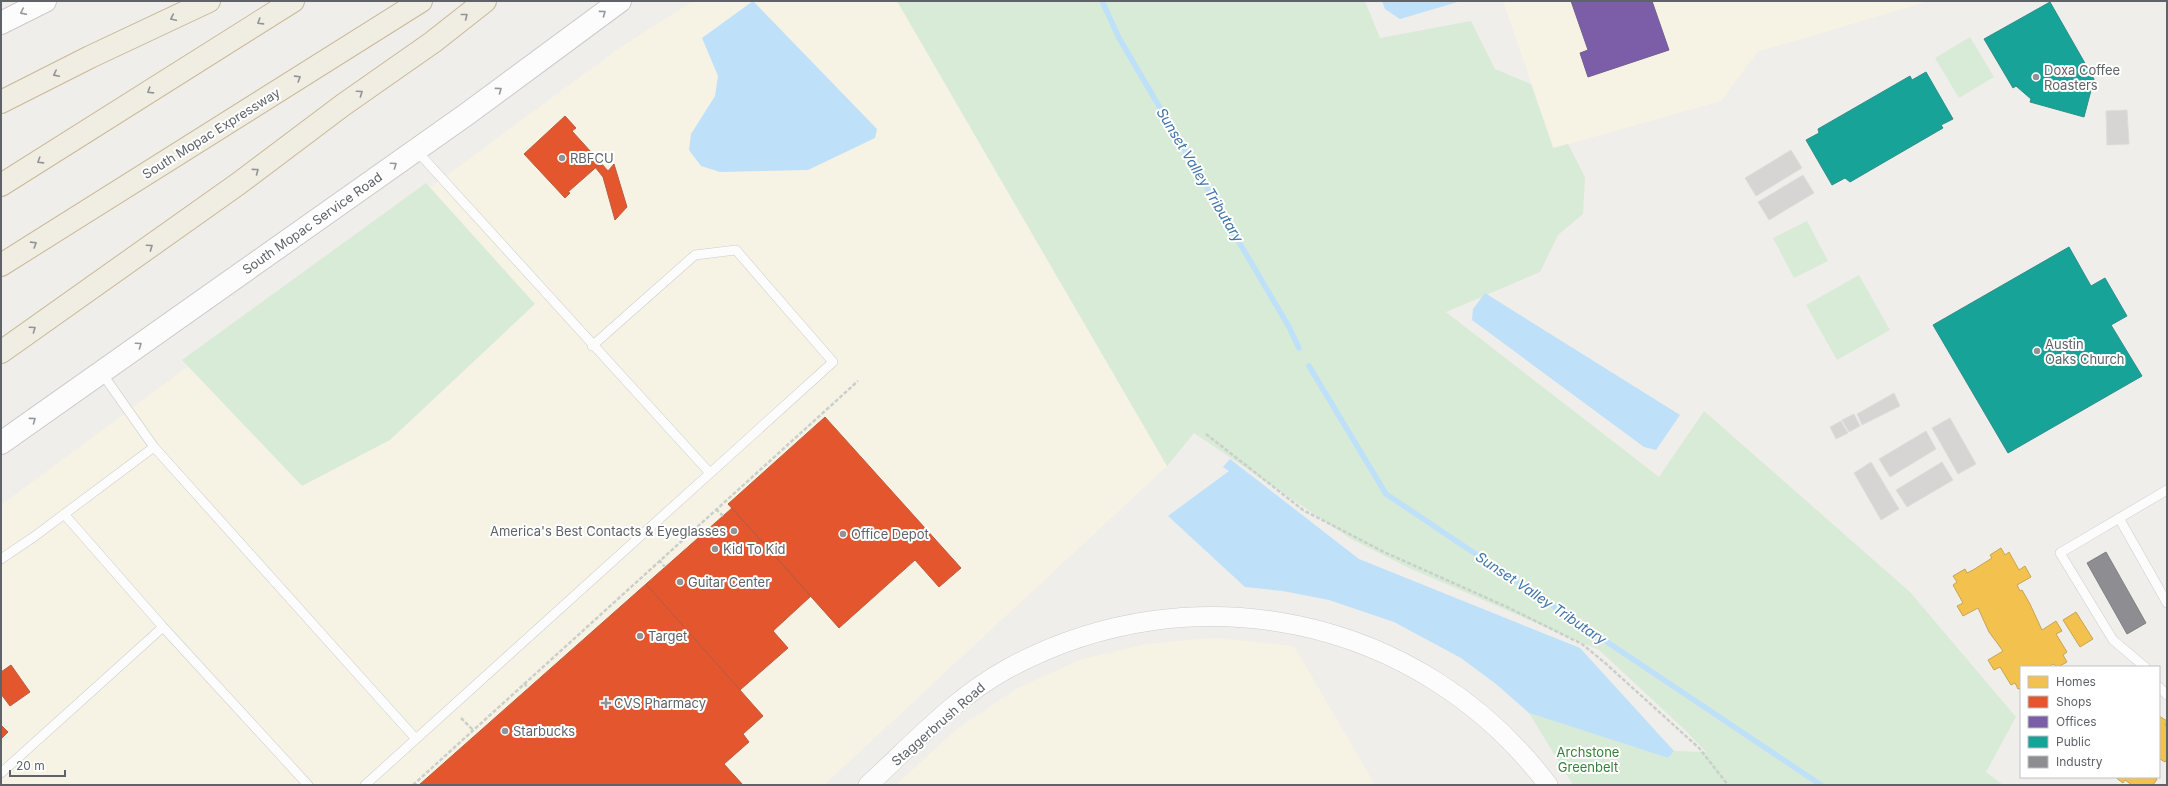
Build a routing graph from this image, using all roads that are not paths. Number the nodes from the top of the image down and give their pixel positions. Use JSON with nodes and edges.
{"nodes":[{"id":1,"x":45,"y":1,"type":"edge"},
{"id":2,"x":209,"y":1,"type":"edge"},
{"id":3,"x":293,"y":1,"type":"edge"},
{"id":4,"x":421,"y":1,"type":"edge"},
{"id":5,"x":485,"y":1,"type":"edge"},
{"id":6,"x":620,"y":1,"type":"edge"},
{"id":7,"x":1,"y":23,"type":"edge"},
{"id":8,"x":1,"y":102,"type":"edge"},
{"id":9,"x":416,"y":150,"type":"junction"},
{"id":10,"x":1,"y":185,"type":"edge"},
{"id":11,"x":1,"y":265,"type":"edge"},
{"id":12,"x":592,"y":346,"type":"junction"},
{"id":13,"x":1,"y":352,"type":"edge"},
{"id":14,"x":100,"y":372,"type":"junction"},
{"id":15,"x":1,"y":443,"type":"edge"},
{"id":16,"x":154,"y":447,"type":"junction"},
{"id":17,"x":709,"y":472,"type":"junction"},
{"id":18,"x":2167,"y":490,"type":"edge"},
{"id":19,"x":64,"y":514,"type":"junction"},
{"id":20,"x":2119,"y":518,"type":"junction"},
{"id":21,"x":1,"y":559,"type":"edge"},
{"id":22,"x":2167,"y":603,"type":"edge"},
{"id":23,"x":163,"y":627,"type":"junction"},
{"id":24,"x":2144,"y":666,"type":"edge"},
{"id":25,"x":416,"y":739,"type":"junction"},
{"id":26,"x":1,"y":774,"type":"edge"},
{"id":27,"x":308,"y":785,"type":"edge"},
{"id":28,"x":365,"y":785,"type":"edge"},
{"id":29,"x":868,"y":785,"type":"edge"},
{"id":30,"x":1548,"y":785,"type":"edge"}],
"edges":[{"from":1,"to":7,"type":"main road","one_way":true},
{"from":2,"to":8,"type":"highway","one_way":true},
{"from":3,"to":10,"type":"highway","one_way":true},
{"from":11,"to":4,"type":"highway","name":"South Mopac Expressway","one_way":true},
{"from":13,"to":5,"type":"highway","one_way":true},
{"from":9,"to":6,"type":"main road","name":"South Mopac Service Road","one_way":true},
{"from":9,"to":12,"type":"lane"},
{"from":14,"to":9,"type":"main road","name":"South Mopac Service Road","one_way":true},
{"from":12,"to":17,"type":"lane"},
{"from":12,"to":17,"type":"lane"},
{"from":15,"to":14,"type":"main road","name":"South Mopac Service Road","one_way":true},
{"from":14,"to":16,"type":"lane"},
{"from":16,"to":19,"type":"lane"},
{"from":16,"to":25,"type":"lane"},
{"from":17,"to":25,"type":"lane"},
{"from":18,"to":20,"type":"lane"},
{"from":19,"to":21,"type":"lane"},
{"from":19,"to":23,"type":"lane"},
{"from":20,"to":22,"type":"lane"},
{"from":20,"to":24,"type":"lane"},
{"from":23,"to":26,"type":"lane"},
{"from":23,"to":27,"type":"lane"},
{"from":25,"to":28,"type":"lane"},
{"from":29,"to":30,"type":"street","name":"Staggerbrush Road"}]}
